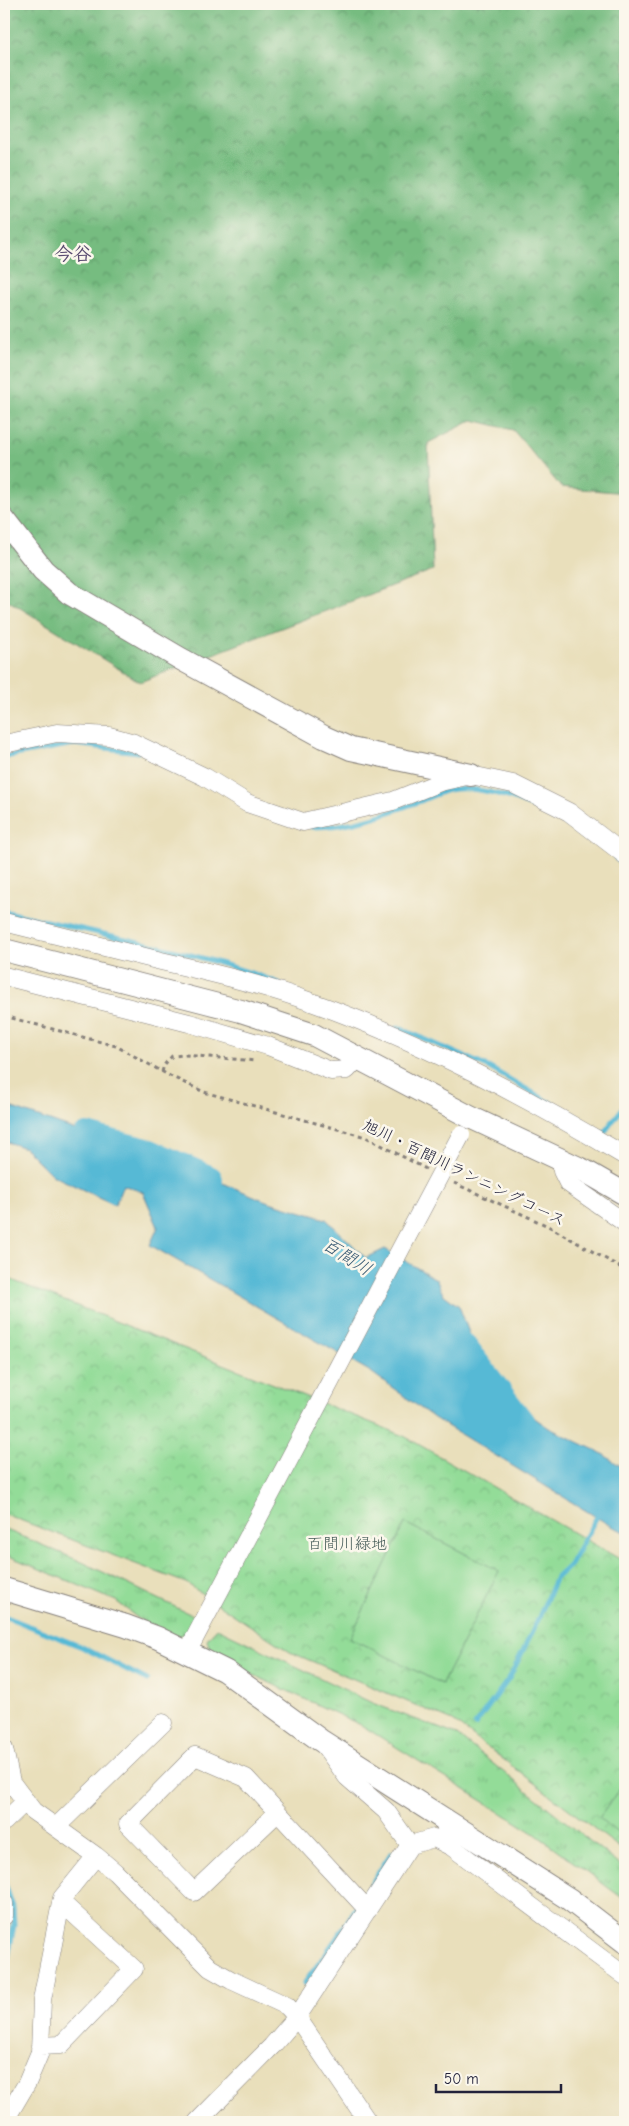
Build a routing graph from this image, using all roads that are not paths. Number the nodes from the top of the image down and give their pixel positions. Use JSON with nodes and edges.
{"nodes":[{"id":1,"x":4,"y":520,"type":"edge"},
{"id":2,"x":4,"y":744,"type":"edge"},
{"id":3,"x":471,"y":775,"type":"junction"},
{"id":4,"x":625,"y":855,"type":"edge"},
{"id":5,"x":4,"y":922,"type":"edge"},
{"id":6,"x":4,"y":950,"type":"edge"},
{"id":7,"x":4,"y":976,"type":"edge"},
{"id":8,"x":358,"y":1058,"type":"junction"},
{"id":9,"x":466,"y":1126,"type":"junction"},
{"id":10,"x":625,"y":1156,"type":"edge"},
{"id":11,"x":563,"y":1161,"type":"junction"},
{"id":12,"x":625,"y":1194,"type":"edge"},
{"id":13,"x":625,"y":1223,"type":"edge"},
{"id":14,"x":4,"y":1589,"type":"edge"},
{"id":15,"x":190,"y":1646,"type":"junction"},
{"id":16,"x":163,"y":1724,"type":"dead end"},
{"id":17,"x":320,"y":1740,"type":"junction"},
{"id":18,"x":4,"y":1749,"type":"edge"},
{"id":19,"x":26,"y":1801,"type":"junction"},
{"id":20,"x":277,"y":1813,"type":"junction"},
{"id":21,"x":444,"y":1821,"type":"junction"},
{"id":22,"x":4,"y":1822,"type":"edge"},
{"id":23,"x":56,"y":1827,"type":"junction"},
{"id":24,"x":410,"y":1845,"type":"junction"},
{"id":25,"x":452,"y":1847,"type":"junction"},
{"id":26,"x":96,"y":1856,"type":"junction"},
{"id":27,"x":61,"y":1902,"type":"junction"},
{"id":28,"x":4,"y":1903,"type":"edge"},
{"id":29,"x":362,"y":1904,"type":"junction"},
{"id":30,"x":4,"y":1916,"type":"edge"},
{"id":31,"x":625,"y":1942,"type":"edge"},
{"id":32,"x":625,"y":1976,"type":"edge"},
{"id":33,"x":297,"y":2017,"type":"junction"},
{"id":34,"x":40,"y":2046,"type":"junction"},
{"id":35,"x":4,"y":2122,"type":"edge"},
{"id":36,"x":197,"y":2122,"type":"edge"},
{"id":37,"x":368,"y":2122,"type":"edge"}],
"edges":[{"from":1,"to":3,"type":"street"},
{"from":2,"to":3,"type":"street"},
{"from":3,"to":4,"type":"street"},
{"from":5,"to":10,"type":"street"},
{"from":6,"to":8,"type":"street"},
{"from":7,"to":8,"type":"street"},
{"from":8,"to":9,"type":"street"},
{"from":9,"to":11,"type":"street"},
{"from":9,"to":15,"type":"street","bridge":true},
{"from":11,"to":12,"type":"street"},
{"from":11,"to":13,"type":"street"},
{"from":14,"to":15,"type":"street"},
{"from":15,"to":17,"type":"street"},
{"from":16,"to":23,"type":"street"},
{"from":17,"to":21,"type":"street"},
{"from":17,"to":24,"type":"street"},
{"from":18,"to":19,"type":"street"},
{"from":19,"to":22,"type":"street"},
{"from":19,"to":23,"type":"street"},
{"from":20,"to":20,"type":"street"},
{"from":20,"to":29,"type":"street"},
{"from":21,"to":25,"type":"street"},
{"from":21,"to":31,"type":"street"},
{"from":23,"to":26,"type":"street"},
{"from":24,"to":25,"type":"street"},
{"from":24,"to":29,"type":"street"},
{"from":25,"to":32,"type":"street"},
{"from":26,"to":27,"type":"street"},
{"from":26,"to":33,"type":"street"},
{"from":27,"to":34,"type":"street"},
{"from":27,"to":34,"type":"street"},
{"from":28,"to":30,"type":"street"},
{"from":29,"to":33,"type":"street"},
{"from":33,"to":36,"type":"street"},
{"from":33,"to":37,"type":"street"},
{"from":34,"to":35,"type":"street"}]}
